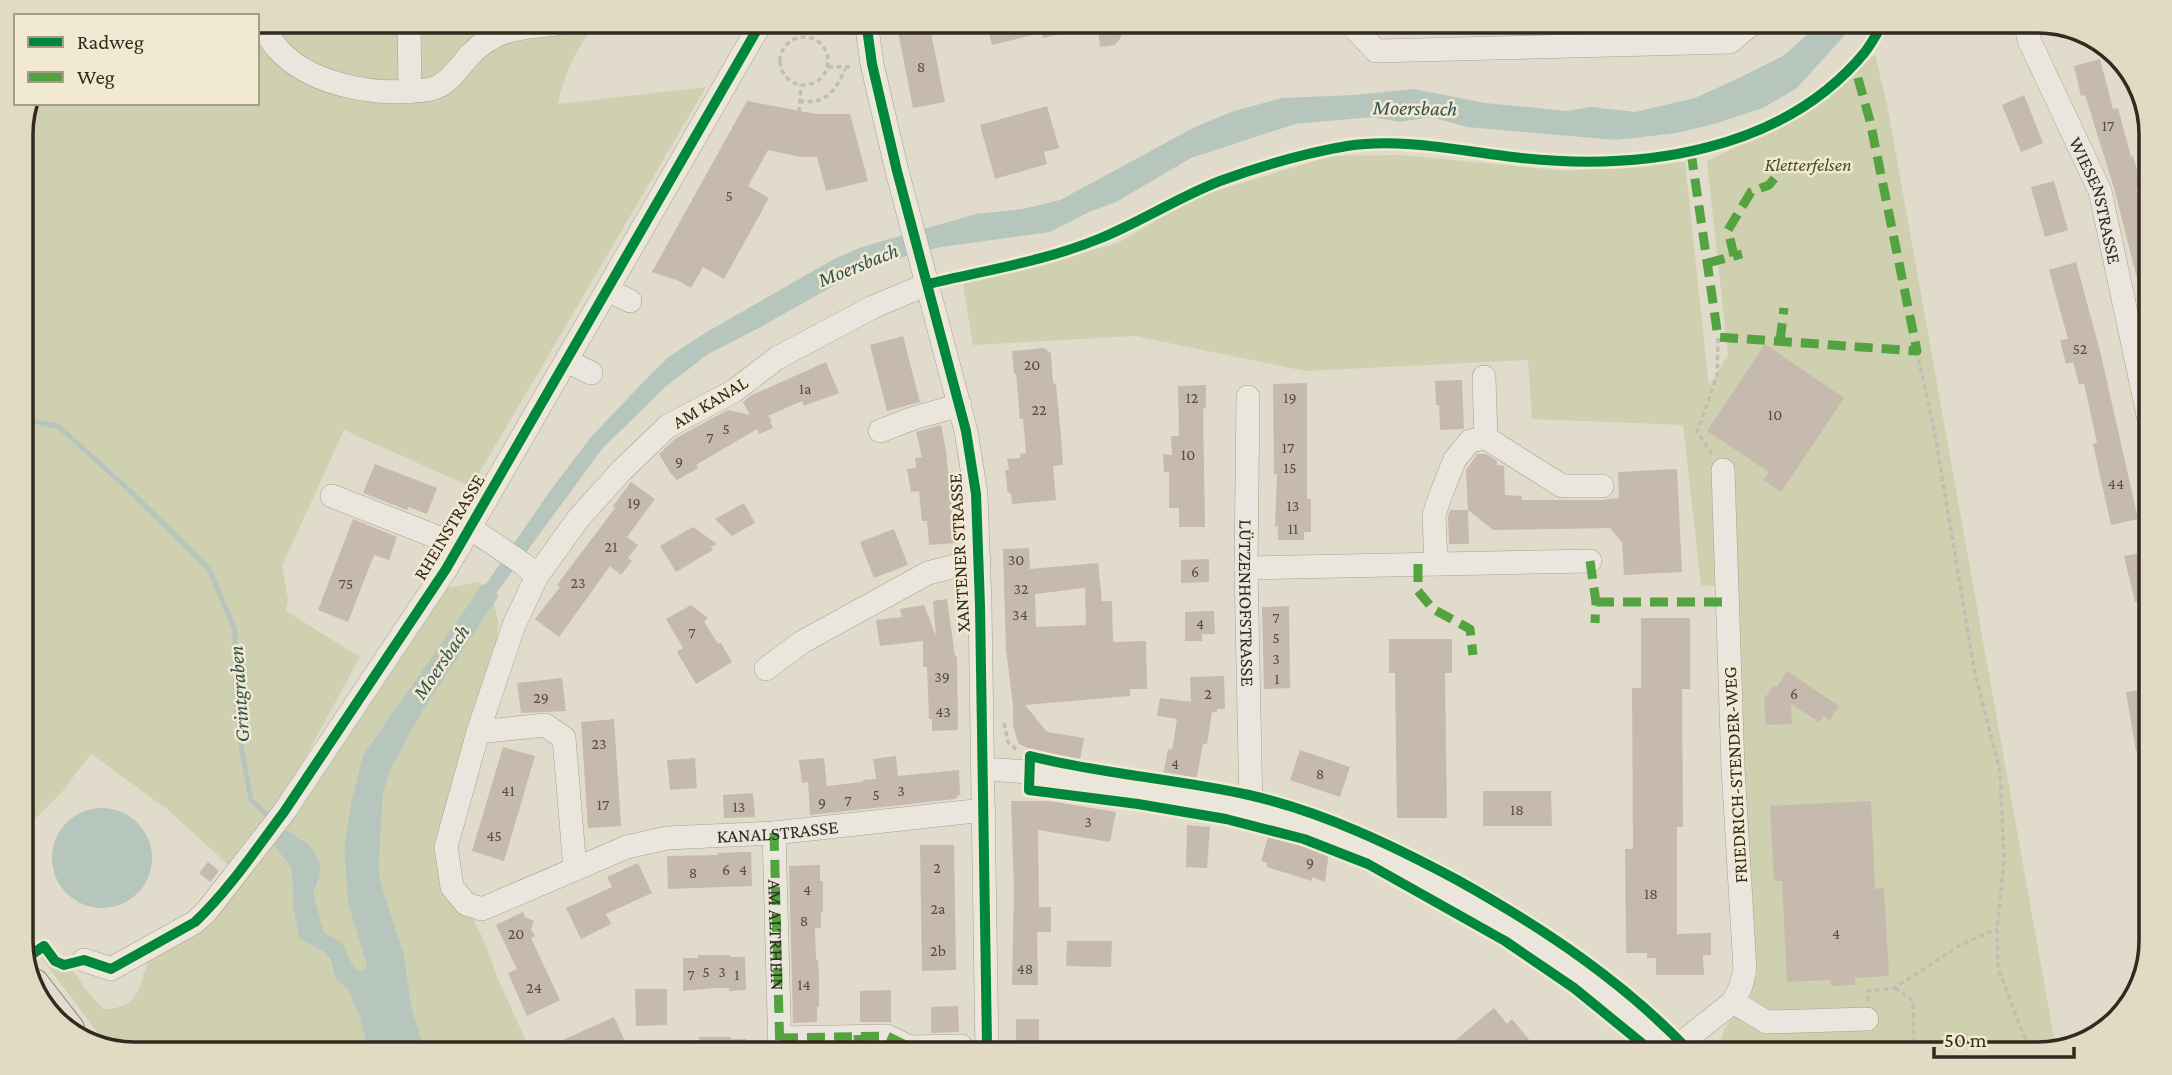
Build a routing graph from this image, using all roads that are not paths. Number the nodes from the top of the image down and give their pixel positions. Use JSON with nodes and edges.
{"nodes":[{"id":1,"x":268,"y":33,"type":"edge"},
{"id":2,"x":409,"y":33,"type":"edge"},
{"id":3,"x":500,"y":33,"type":"edge"},
{"id":4,"x":755,"y":33,"type":"edge"},
{"id":5,"x":868,"y":33,"type":"edge"},
{"id":6,"x":1359,"y":33,"type":"edge"},
{"id":7,"x":1741,"y":33,"type":"edge"},
{"id":8,"x":2028,"y":33,"type":"edge"},
{"id":9,"x":410,"y":92,"type":"junction"},
{"id":10,"x":926,"y":278,"type":"junction"},
{"id":11,"x":607,"y":290,"type":"junction"},
{"id":12,"x":630,"y":301,"type":"dead end"},
{"id":13,"x":567,"y":361,"type":"junction"},
{"id":14,"x":2139,"y":372,"type":"edge"},
{"id":15,"x":591,"y":373,"type":"dead end"},
{"id":16,"x":1485,"y":377,"type":"dead end"},
{"id":17,"x":1248,"y":397,"type":"dead end"},
{"id":18,"x":960,"y":405,"type":"junction"},
{"id":19,"x":880,"y":431,"type":"dead end"},
{"id":20,"x":1486,"y":438,"type":"junction"},
{"id":21,"x":1723,"y":470,"type":"road end"},
{"id":22,"x":1602,"y":486,"type":"dead end"},
{"id":23,"x":332,"y":496,"type":"dead end"},
{"id":24,"x":465,"y":537,"type":"junction"},
{"id":25,"x":979,"y":561,"type":"junction"},
{"id":26,"x":1590,"y":561,"type":"dead end"},
{"id":27,"x":521,"y":563,"type":"junction"},
{"id":28,"x":1436,"y":564,"type":"junction"},
{"id":29,"x":1246,"y":568,"type":"junction"},
{"id":30,"x":766,"y":669,"type":"dead end"},
{"id":31,"x":478,"y":732,"type":"junction"},
{"id":32,"x":983,"y":769,"type":"junction"},
{"id":33,"x":1251,"y":809,"type":"junction"},
{"id":34,"x":984,"y":810,"type":"junction"},
{"id":35,"x":775,"y":833,"type":"junction"},
{"id":36,"x":575,"y":869,"type":"junction"},
{"id":37,"x":482,"y":909,"type":"joint"},
{"id":38,"x":84,"y":960,"type":"dead end"},
{"id":39,"x":1733,"y":1003,"type":"junction"},
{"id":40,"x":1867,"y":1019,"type":"road end"},
{"id":41,"x":780,"y":1042,"type":"edge"},
{"id":42,"x":867,"y":1042,"type":"edge"},
{"id":43,"x":902,"y":1042,"type":"edge"},
{"id":44,"x":987,"y":1042,"type":"edge"},
{"id":45,"x":1665,"y":1042,"type":"edge"},
{"id":46,"x":1687,"y":1042,"type":"edge"}],
"edges":[{"from":1,"to":9,"type":"street"},
{"from":2,"to":9,"type":"street"},
{"from":3,"to":9,"type":"street"},
{"from":4,"to":11,"type":"street","name":"RHEINSTRASSE"},
{"from":5,"to":10,"type":"street","name":"XANTENER STRASSE"},
{"from":6,"to":7,"type":"street"},
{"from":8,"to":14,"type":"street","name":"WIESENSTRASSE"},
{"from":10,"to":18,"type":"street","name":"XANTENER STRASSE"},
{"from":10,"to":27,"type":"street","name":"AM KANAL"},
{"from":11,"to":12,"type":"street"},
{"from":11,"to":13,"type":"street","name":"RHEINSTRASSE"},
{"from":13,"to":15,"type":"street"},
{"from":13,"to":24,"type":"street","name":"RHEINSTRASSE"},
{"from":16,"to":20,"type":"street"},
{"from":17,"to":29,"type":"street","name":"LÜTZENHOFSTRASSE"},
{"from":18,"to":19,"type":"street"},
{"from":18,"to":25,"type":"street","name":"XANTENER STRASSE"},
{"from":20,"to":22,"type":"street"},
{"from":20,"to":28,"type":"street"},
{"from":21,"to":39,"type":"street","name":"FRIEDRICH-STENDER-WEG"},
{"from":23,"to":24,"type":"street"},
{"from":24,"to":27,"type":"street"},
{"from":24,"to":38,"type":"street","name":"RHEINSTRASSE"},
{"from":25,"to":30,"type":"street"},
{"from":25,"to":32,"type":"street","name":"XANTENER STRASSE"},
{"from":26,"to":28,"type":"street"},
{"from":27,"to":31,"type":"street","name":"AM KANAL"},
{"from":28,"to":29,"type":"street"},
{"from":29,"to":33,"type":"street","name":"LÜTZENHOFSTRASSE"},
{"from":31,"to":36,"type":"street"},
{"from":31,"to":37,"type":"street","name":"AM KANAL"},
{"from":32,"to":33,"type":"street"},
{"from":32,"to":34,"type":"street","name":"XANTENER STRASSE"},
{"from":33,"to":45,"type":"street"},
{"from":34,"to":35,"type":"street","name":"KANALSTRASSE"},
{"from":34,"to":44,"type":"street","name":"XANTENER STRASSE"},
{"from":35,"to":36,"type":"street","name":"KANALSTRASSE"},
{"from":35,"to":41,"type":"street","name":"AM ALTRHEIN"},
{"from":36,"to":37,"type":"street","name":"KANALSTRASSE"},
{"from":39,"to":40,"type":"street"},
{"from":39,"to":46,"type":"street"},
{"from":42,"to":43,"type":"street","name":"AM ALTRHEIN"}]}
